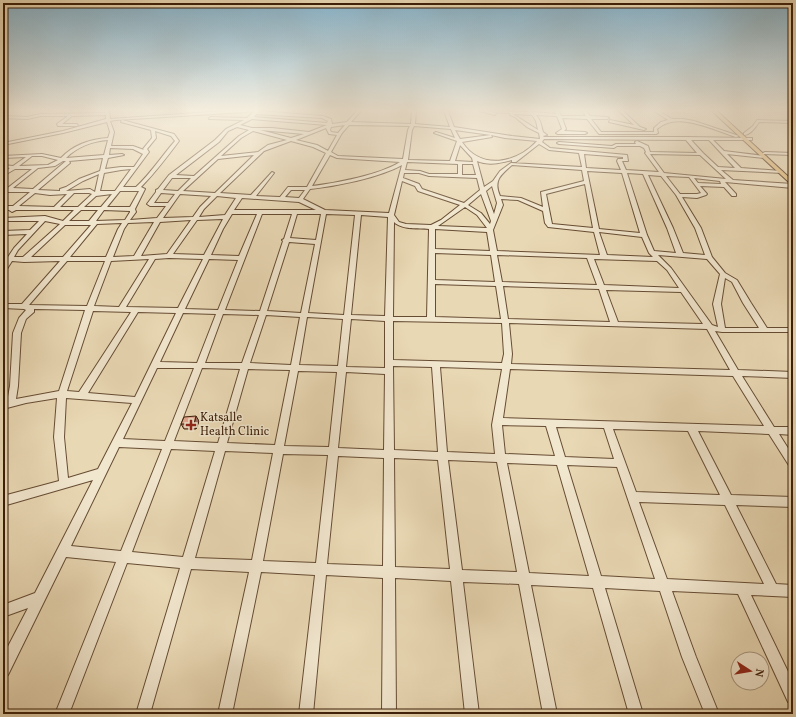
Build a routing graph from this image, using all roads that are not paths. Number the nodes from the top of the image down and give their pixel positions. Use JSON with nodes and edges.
{"nodes":[{"id":1,"x":86,"y":144,"type":"edge"},
{"id":2,"x":149,"y":144,"type":"edge"},
{"id":3,"x":174,"y":144,"type":"edge"},
{"id":4,"x":212,"y":144,"type":"edge"},
{"id":5,"x":231,"y":144,"type":"edge"},
{"id":6,"x":265,"y":144,"type":"edge"},
{"id":7,"x":272,"y":144,"type":"edge"},
{"id":8,"x":309,"y":144,"type":"edge"},
{"id":9,"x":333,"y":144,"type":"edge"},
{"id":10,"x":408,"y":144,"type":"edge"},
{"id":11,"x":457,"y":144,"type":"edge"},
{"id":12,"x":462,"y":144,"type":"edge"},
{"id":13,"x":537,"y":144,"type":"edge"},
{"id":14,"x":546,"y":144,"type":"edge"},
{"id":15,"x":588,"y":144,"type":"edge"},
{"id":16,"x":611,"y":144,"type":"edge"},
{"id":17,"x":692,"y":144,"type":"edge"},
{"id":18,"x":715,"y":144,"type":"edge"},
{"id":19,"x":754,"y":144,"type":"edge"},
{"id":20,"x":640,"y":145,"type":"joint"},
{"id":21,"x":108,"y":147,"type":"joint"},
{"id":22,"x":614,"y":147,"type":"junction"},
{"id":23,"x":260,"y":151,"type":"junction"},
{"id":24,"x":581,"y":152,"type":"junction"},
{"id":25,"x":722,"y":152,"type":"junction"},
{"id":26,"x":328,"y":153,"type":"junction"},
{"id":27,"x":647,"y":153,"type":"junction"},
{"id":28,"x":145,"y":154,"type":"junction"},
{"id":29,"x":701,"y":154,"type":"junction"},
{"id":30,"x":793,"y":154,"type":"edge"},
{"id":31,"x":31,"y":155,"type":"junction"},
{"id":32,"x":122,"y":155,"type":"dead end"},
{"id":33,"x":619,"y":155,"type":"junction"},
{"id":34,"x":765,"y":155,"type":"junction"},
{"id":35,"x":106,"y":156,"type":"junction"},
{"id":36,"x":242,"y":156,"type":"junction"},
{"id":37,"x":4,"y":158,"type":"edge"},
{"id":38,"x":216,"y":158,"type":"junction"},
{"id":39,"x":254,"y":158,"type":"junction"},
{"id":40,"x":517,"y":158,"type":"junction"},
{"id":41,"x":62,"y":160,"type":"junction"},
{"id":42,"x":475,"y":160,"type":"junction"},
{"id":43,"x":405,"y":161,"type":"junction"},
{"id":44,"x":68,"y":162,"type":"dead end"},
{"id":45,"x":452,"y":162,"type":"junction"},
{"id":46,"x":460,"y":162,"type":"junction"},
{"id":47,"x":511,"y":164,"type":"junction"},
{"id":48,"x":3,"y":166,"type":"edge"},
{"id":49,"x":13,"y":166,"type":"junction"},
{"id":50,"x":38,"y":166,"type":"junction"},
{"id":51,"x":135,"y":168,"type":"junction"},
{"id":52,"x":585,"y":168,"type":"junction"},
{"id":53,"x":718,"y":168,"type":"junction"},
{"id":54,"x":739,"y":169,"type":"junction"},
{"id":55,"x":402,"y":171,"type":"junction"},
{"id":56,"x":624,"y":171,"type":"junction"},
{"id":57,"x":103,"y":172,"type":"junction"},
{"id":58,"x":644,"y":172,"type":"junction"},
{"id":59,"x":781,"y":172,"type":"junction"},
{"id":60,"x":272,"y":173,"type":"dead end"},
{"id":61,"x":95,"y":174,"type":"junction"},
{"id":62,"x":661,"y":174,"type":"junction"},
{"id":63,"x":3,"y":175,"type":"edge"},
{"id":64,"x":73,"y":176,"type":"dead end"},
{"id":65,"x":171,"y":176,"type":"junction"},
{"id":66,"x":460,"y":176,"type":"junction"},
{"id":67,"x":690,"y":176,"type":"junction"},
{"id":68,"x":479,"y":177,"type":"junction"},
{"id":69,"x":194,"y":178,"type":"junction"},
{"id":70,"x":400,"y":179,"type":"junction"},
{"id":71,"x":718,"y":179,"type":"junction"},
{"id":72,"x":793,"y":179,"type":"edge"},
{"id":73,"x":732,"y":181,"type":"junction"},
{"id":74,"x":494,"y":182,"type":"junction"},
{"id":75,"x":587,"y":182,"type":"junction"},
{"id":76,"x":697,"y":184,"type":"junction"},
{"id":77,"x":793,"y":185,"type":"edge"},
{"id":78,"x":725,"y":186,"type":"junction"},
{"id":79,"x":137,"y":188,"type":"junction"},
{"id":80,"x":308,"y":188,"type":"junction"},
{"id":81,"x":8,"y":190,"type":"junction"},
{"id":82,"x":118,"y":190,"type":"junction"},
{"id":83,"x":73,"y":191,"type":"junction"},
{"id":84,"x":158,"y":191,"type":"junction"},
{"id":85,"x":180,"y":191,"type":"junction"},
{"id":86,"x":483,"y":191,"type":"junction"},
{"id":87,"x":32,"y":192,"type":"junction"},
{"id":88,"x":50,"y":193,"type":"junction"},
{"id":89,"x":3,"y":194,"type":"edge"},
{"id":90,"x":98,"y":194,"type":"junction"},
{"id":91,"x":217,"y":194,"type":"junction"},
{"id":92,"x":678,"y":195,"type":"junction"},
{"id":93,"x":734,"y":195,"type":"dead end"},
{"id":94,"x":240,"y":196,"type":"junction"},
{"id":95,"x":252,"y":197,"type":"junction"},
{"id":96,"x":498,"y":197,"type":"junction"},
{"id":97,"x":281,"y":199,"type":"junction"},
{"id":98,"x":301,"y":201,"type":"junction"},
{"id":99,"x":170,"y":205,"type":"junction"},
{"id":100,"x":465,"y":205,"type":"junction"},
{"id":101,"x":3,"y":208,"type":"edge"},
{"id":102,"x":14,"y":208,"type":"junction"},
{"id":103,"x":56,"y":208,"type":"junction"},
{"id":104,"x":79,"y":208,"type":"junction"},
{"id":105,"x":102,"y":209,"type":"junction"},
{"id":106,"x":132,"y":209,"type":"junction"},
{"id":107,"x":547,"y":210,"type":"junction"},
{"id":108,"x":260,"y":212,"type":"junction"},
{"id":109,"x":297,"y":212,"type":"junction"},
{"id":110,"x":324,"y":212,"type":"junction"},
{"id":111,"x":229,"y":214,"type":"junction"},
{"id":112,"x":358,"y":214,"type":"junction"},
{"id":113,"x":390,"y":216,"type":"junction"},
{"id":114,"x":3,"y":219,"type":"edge"},
{"id":115,"x":44,"y":219,"type":"junction"},
{"id":116,"x":194,"y":219,"type":"junction"},
{"id":117,"x":158,"y":221,"type":"junction"},
{"id":118,"x":126,"y":222,"type":"junction"},
{"id":119,"x":494,"y":222,"type":"junction"},
{"id":120,"x":64,"y":223,"type":"junction"},
{"id":121,"x":93,"y":223,"type":"junction"},
{"id":122,"x":432,"y":227,"type":"junction"},
{"id":123,"x":490,"y":229,"type":"junction"},
{"id":124,"x":596,"y":230,"type":"junction"},
{"id":125,"x":31,"y":232,"type":"junction"},
{"id":126,"x":3,"y":233,"type":"edge"},
{"id":127,"x":644,"y":235,"type":"junction"},
{"id":128,"x":285,"y":240,"type":"junction"},
{"id":129,"x":319,"y":242,"type":"junction"},
{"id":130,"x":432,"y":251,"type":"junction"},
{"id":131,"x":652,"y":253,"type":"junction"},
{"id":132,"x":494,"y":254,"type":"junction"},
{"id":133,"x":680,"y":254,"type":"junction"},
{"id":134,"x":169,"y":256,"type":"junction"},
{"id":135,"x":153,"y":257,"type":"junction"},
{"id":136,"x":206,"y":257,"type":"junction"},
{"id":137,"x":590,"y":257,"type":"junction"},
{"id":138,"x":604,"y":257,"type":"junction"},
{"id":139,"x":709,"y":257,"type":"junction"},
{"id":140,"x":136,"y":258,"type":"junction"},
{"id":141,"x":242,"y":258,"type":"junction"},
{"id":142,"x":3,"y":259,"type":"edge"},
{"id":143,"x":109,"y":259,"type":"junction"},
{"id":144,"x":657,"y":259,"type":"junction"},
{"id":145,"x":11,"y":260,"type":"junction"},
{"id":146,"x":24,"y":260,"type":"junction"},
{"id":147,"x":65,"y":260,"type":"junction"},
{"id":148,"x":3,"y":271,"type":"edge"},
{"id":149,"x":723,"y":274,"type":"junction"},
{"id":150,"x":431,"y":282,"type":"junction"},
{"id":151,"x":499,"y":285,"type":"junction"},
{"id":152,"x":602,"y":288,"type":"junction"},
{"id":153,"x":682,"y":290,"type":"junction"},
{"id":154,"x":3,"y":306,"type":"edge"},
{"id":155,"x":24,"y":306,"type":"junction"},
{"id":156,"x":90,"y":308,"type":"junction"},
{"id":157,"x":121,"y":309,"type":"junction"},
{"id":158,"x":136,"y":309,"type":"junction"},
{"id":159,"x":181,"y":310,"type":"junction"},
{"id":160,"x":221,"y":312,"type":"junction"},
{"id":161,"x":263,"y":313,"type":"junction"},
{"id":162,"x":304,"y":315,"type":"junction"},
{"id":163,"x":347,"y":317,"type":"junction"},
{"id":164,"x":389,"y":319,"type":"junction"},
{"id":165,"x":431,"y":319,"type":"junction"},
{"id":166,"x":504,"y":321,"type":"junction"},
{"id":167,"x":615,"y":324,"type":"junction"},
{"id":168,"x":709,"y":328,"type":"junction"},
{"id":169,"x":764,"y":329,"type":"junction"},
{"id":170,"x":722,"y":330,"type":"junction"},
{"id":171,"x":793,"y":330,"type":"edge"},
{"id":172,"x":436,"y":364,"type":"junction"},
{"id":173,"x":154,"y":365,"type":"junction"},
{"id":174,"x":200,"y":365,"type":"junction"},
{"id":175,"x":245,"y":366,"type":"junction"},
{"id":176,"x":507,"y":366,"type":"junction"},
{"id":177,"x":389,"y":367,"type":"junction"},
{"id":178,"x":294,"y":368,"type":"junction"},
{"id":179,"x":342,"y":370,"type":"junction"},
{"id":180,"x":736,"y":374,"type":"junction"},
{"id":181,"x":793,"y":376,"type":"edge"},
{"id":182,"x":62,"y":394,"type":"junction"},
{"id":183,"x":82,"y":395,"type":"junction"},
{"id":184,"x":138,"y":400,"type":"junction"},
{"id":185,"x":7,"y":405,"type":"edge"},
{"id":186,"x":498,"y":421,"type":"junction"},
{"id":187,"x":550,"y":423,"type":"junction"},
{"id":188,"x":608,"y":425,"type":"junction"},
{"id":189,"x":691,"y":427,"type":"junction"},
{"id":190,"x":771,"y":430,"type":"junction"},
{"id":191,"x":793,"y":431,"type":"edge"},
{"id":192,"x":116,"y":443,"type":"junction"},
{"id":193,"x":168,"y":445,"type":"junction"},
{"id":194,"x":221,"y":447,"type":"junction"},
{"id":195,"x":278,"y":450,"type":"junction"},
{"id":196,"x":333,"y":453,"type":"junction"},
{"id":197,"x":389,"y":454,"type":"junction"},
{"id":198,"x":443,"y":457,"type":"junction"},
{"id":199,"x":501,"y":459,"type":"junction"},
{"id":200,"x":562,"y":461,"type":"junction"},
{"id":201,"x":621,"y":463,"type":"junction"},
{"id":202,"x":793,"y":464,"type":"edge"},
{"id":203,"x":101,"y":473,"type":"junction"},
{"id":204,"x":64,"y":484,"type":"junction"},
{"id":205,"x":633,"y":497,"type":"junction"},
{"id":206,"x":727,"y":499,"type":"junction"},
{"id":207,"x":3,"y":501,"type":"edge"},
{"id":208,"x":793,"y":502,"type":"edge"},
{"id":209,"x":63,"y":551,"type":"junction"},
{"id":210,"x":124,"y":557,"type":"junction"},
{"id":211,"x":188,"y":563,"type":"junction"},
{"id":212,"x":256,"y":567,"type":"junction"},
{"id":213,"x":321,"y":570,"type":"junction"},
{"id":214,"x":389,"y":573,"type":"junction"},
{"id":215,"x":457,"y":577,"type":"junction"},
{"id":216,"x":524,"y":580,"type":"junction"},
{"id":217,"x":598,"y":583,"type":"junction"},
{"id":218,"x":664,"y":586,"type":"junction"},
{"id":219,"x":742,"y":589,"type":"junction"},
{"id":220,"x":773,"y":590,"type":"junction"},
{"id":221,"x":793,"y":591,"type":"edge"},
{"id":222,"x":40,"y":597,"type":"junction"},
{"id":223,"x":3,"y":611,"type":"edge"},
{"id":224,"x":3,"y":670,"type":"edge"},
{"id":225,"x":793,"y":697,"type":"edge"},
{"id":226,"x":62,"y":714,"type":"edge"},
{"id":227,"x":143,"y":714,"type":"edge"},
{"id":228,"x":225,"y":714,"type":"edge"},
{"id":229,"x":306,"y":714,"type":"edge"},
{"id":230,"x":390,"y":714,"type":"edge"},
{"id":231,"x":472,"y":714,"type":"edge"},
{"id":232,"x":550,"y":714,"type":"edge"},
{"id":233,"x":636,"y":714,"type":"edge"},
{"id":234,"x":712,"y":714,"type":"edge"}],
"edges":[{"from":1,"to":41,"type":"street"},
{"from":2,"to":28,"type":"street"},
{"from":3,"to":79,"type":"street"},
{"from":4,"to":65,"type":"street"},
{"from":5,"to":38,"type":"street"},
{"from":6,"to":23,"type":"street"},
{"from":7,"to":23,"type":"street"},
{"from":8,"to":26,"type":"street"},
{"from":9,"to":26,"type":"street"},
{"from":10,"to":43,"type":"street"},
{"from":11,"to":45,"type":"street"},
{"from":12,"to":42,"type":"street"},
{"from":13,"to":40,"type":"street"},
{"from":14,"to":24,"type":"street"},
{"from":15,"to":22,"type":"street"},
{"from":16,"to":22,"type":"street"},
{"from":17,"to":29,"type":"street"},
{"from":18,"to":25,"type":"street"},
{"from":19,"to":34,"type":"main road"},
{"from":20,"to":22,"type":"street"},
{"from":20,"to":27,"type":"street"},
{"from":21,"to":28,"type":"street"},
{"from":21,"to":35,"type":"street"},
{"from":22,"to":33,"type":"street"},
{"from":23,"to":36,"type":"street"},
{"from":23,"to":39,"type":"street"},
{"from":24,"to":33,"type":"street"},
{"from":24,"to":52,"type":"street"},
{"from":25,"to":34,"type":"street"},
{"from":25,"to":54,"type":"street"},
{"from":26,"to":43,"type":"street"},
{"from":26,"to":80,"type":"street"},
{"from":27,"to":29,"type":"street"},
{"from":27,"to":62,"type":"street"},
{"from":28,"to":51,"type":"street"},
{"from":29,"to":53,"type":"street"},
{"from":30,"to":34,"type":"street"},
{"from":31,"to":37,"type":"street"},
{"from":31,"to":41,"type":"street"},
{"from":31,"to":49,"type":"street"},
{"from":32,"to":35,"type":"street"},
{"from":33,"to":56,"type":"street"},
{"from":34,"to":59,"type":"main road"},
{"from":34,"to":72,"type":"main road"},
{"from":35,"to":41,"type":"street"},
{"from":35,"to":57,"type":"street"},
{"from":36,"to":38,"type":"street"},
{"from":36,"to":39,"type":"street"},
{"from":38,"to":69,"type":"street"},
{"from":39,"to":91,"type":"street"},
{"from":40,"to":42,"type":"street"},
{"from":40,"to":47,"type":"street"},
{"from":41,"to":50,"type":"street"},
{"from":42,"to":46,"type":"street"},
{"from":42,"to":68,"type":"street"},
{"from":43,"to":45,"type":"street"},
{"from":43,"to":55,"type":"street"},
{"from":43,"to":80,"type":"street"},
{"from":44,"to":87,"type":"street"},
{"from":45,"to":46,"type":"street"},
{"from":46,"to":66,"type":"street"},
{"from":47,"to":52,"type":"street"},
{"from":47,"to":74,"type":"street"},
{"from":48,"to":49,"type":"street"},
{"from":49,"to":50,"type":"street"},
{"from":49,"to":63,"type":"street"},
{"from":50,"to":81,"type":"street"},
{"from":51,"to":57,"type":"street"},
{"from":51,"to":82,"type":"street"},
{"from":52,"to":56,"type":"street"},
{"from":52,"to":75,"type":"street"},
{"from":53,"to":54,"type":"street"},
{"from":53,"to":73,"type":"street"},
{"from":54,"to":59,"type":"street"},
{"from":55,"to":66,"type":"street"},
{"from":55,"to":70,"type":"street"},
{"from":56,"to":58,"type":"street"},
{"from":56,"to":127,"type":"street"},
{"from":57,"to":61,"type":"street"},
{"from":57,"to":90,"type":"street"},
{"from":58,"to":62,"type":"street"},
{"from":58,"to":133,"type":"street"},
{"from":59,"to":77,"type":"main road"},
{"from":60,"to":95,"type":"street"},
{"from":61,"to":64,"type":"street"},
{"from":61,"to":88,"type":"street"},
{"from":62,"to":67,"type":"street"},
{"from":62,"to":92,"type":"street"},
{"from":65,"to":69,"type":"street"},
{"from":65,"to":84,"type":"street"},
{"from":66,"to":68,"type":"street"},
{"from":67,"to":71,"type":"street"},
{"from":67,"to":76,"type":"street"},
{"from":68,"to":86,"type":"street"},
{"from":69,"to":85,"type":"street"},
{"from":70,"to":100,"type":"street"},
{"from":70,"to":113,"type":"street"},
{"from":71,"to":73,"type":"street"},
{"from":71,"to":78,"type":"street"},
{"from":73,"to":77,"type":"street"},
{"from":74,"to":86,"type":"street"},
{"from":74,"to":96,"type":"street"},
{"from":75,"to":107,"type":"street"},
{"from":75,"to":124,"type":"street"},
{"from":76,"to":78,"type":"street"},
{"from":76,"to":92,"type":"street"},
{"from":78,"to":93,"type":"street"},
{"from":79,"to":82,"type":"street"},
{"from":79,"to":106,"type":"street"},
{"from":80,"to":97,"type":"street"},
{"from":80,"to":98,"type":"street"},
{"from":81,"to":87,"type":"street"},
{"from":81,"to":89,"type":"street"},
{"from":82,"to":90,"type":"street"},
{"from":82,"to":105,"type":"street"},
{"from":83,"to":88,"type":"street"},
{"from":83,"to":90,"type":"street"},
{"from":83,"to":103,"type":"street"},
{"from":84,"to":85,"type":"street"},
{"from":84,"to":99,"type":"street"},
{"from":85,"to":91,"type":"street"},
{"from":85,"to":99,"type":"street"},
{"from":86,"to":100,"type":"street"},
{"from":86,"to":119,"type":"street"},
{"from":87,"to":88,"type":"street"},
{"from":87,"to":102,"type":"street"},
{"from":90,"to":104,"type":"street"},
{"from":91,"to":94,"type":"street"},
{"from":91,"to":116,"type":"street"},
{"from":92,"to":139,"type":"street"},
{"from":94,"to":95,"type":"street"},
{"from":94,"to":111,"type":"street"},
{"from":95,"to":97,"type":"street"},
{"from":96,"to":107,"type":"street"},
{"from":96,"to":119,"type":"street"},
{"from":97,"to":98,"type":"street"},
{"from":98,"to":109,"type":"street"},
{"from":98,"to":110,"type":"street"},
{"from":99,"to":117,"type":"street"},
{"from":100,"to":122,"type":"street"},
{"from":100,"to":123,"type":"street"},
{"from":101,"to":102,"type":"street"},
{"from":102,"to":103,"type":"street"},
{"from":102,"to":114,"type":"street"},
{"from":103,"to":104,"type":"street"},
{"from":103,"to":115,"type":"street"},
{"from":104,"to":105,"type":"street"},
{"from":104,"to":120,"type":"street"},
{"from":105,"to":106,"type":"street"},
{"from":105,"to":121,"type":"street"},
{"from":106,"to":118,"type":"street"},
{"from":107,"to":124,"type":"street"},
{"from":108,"to":109,"type":"street"},
{"from":108,"to":111,"type":"street"},
{"from":108,"to":141,"type":"street"},
{"from":109,"to":110,"type":"street"},
{"from":109,"to":128,"type":"street"},
{"from":110,"to":112,"type":"street"},
{"from":110,"to":129,"type":"street"},
{"from":111,"to":116,"type":"street"},
{"from":111,"to":136,"type":"street"},
{"from":112,"to":113,"type":"street"},
{"from":112,"to":163,"type":"street"},
{"from":113,"to":122,"type":"street"},
{"from":113,"to":164,"type":"street"},
{"from":114,"to":115,"type":"street"},
{"from":115,"to":120,"type":"street"},
{"from":115,"to":125,"type":"street"},
{"from":116,"to":117,"type":"street"},
{"from":116,"to":134,"type":"street"},
{"from":117,"to":118,"type":"street"},
{"from":117,"to":140,"type":"street"},
{"from":118,"to":121,"type":"street"},
{"from":118,"to":143,"type":"street"},
{"from":119,"to":123,"type":"street"},
{"from":120,"to":121,"type":"street"},
{"from":120,"to":146,"type":"street"},
{"from":121,"to":147,"type":"street"},
{"from":122,"to":123,"type":"street"},
{"from":122,"to":130,"type":"street"},
{"from":123,"to":132,"type":"street"},
{"from":124,"to":127,"type":"street"},
{"from":124,"to":138,"type":"street"},
{"from":125,"to":126,"type":"street"},
{"from":125,"to":145,"type":"street"},
{"from":127,"to":131,"type":"street"},
{"from":128,"to":129,"type":"street"},
{"from":128,"to":161,"type":"street"},
{"from":129,"to":162,"type":"street"},
{"from":130,"to":132,"type":"street"},
{"from":130,"to":150,"type":"street"},
{"from":131,"to":133,"type":"street"},
{"from":131,"to":144,"type":"street"},
{"from":132,"to":137,"type":"street"},
{"from":132,"to":151,"type":"street"},
{"from":133,"to":139,"type":"street"},
{"from":134,"to":135,"type":"street"},
{"from":134,"to":136,"type":"street"},
{"from":135,"to":140,"type":"street"},
{"from":135,"to":157,"type":"street"},
{"from":136,"to":141,"type":"street"},
{"from":136,"to":159,"type":"street"},
{"from":137,"to":138,"type":"street"},
{"from":137,"to":152,"type":"street"},
{"from":138,"to":144,"type":"street"},
{"from":139,"to":149,"type":"street"},
{"from":140,"to":143,"type":"street"},
{"from":141,"to":160,"type":"street"},
{"from":142,"to":145,"type":"street"},
{"from":143,"to":147,"type":"street"},
{"from":143,"to":156,"type":"street"},
{"from":144,"to":153,"type":"street"},
{"from":145,"to":146,"type":"street"},
{"from":145,"to":148,"type":"street"},
{"from":146,"to":147,"type":"street"},
{"from":147,"to":155,"type":"street"},
{"from":149,"to":169,"type":"street"},
{"from":149,"to":170,"type":"street"},
{"from":150,"to":151,"type":"street"},
{"from":150,"to":165,"type":"street"},
{"from":151,"to":152,"type":"street"},
{"from":151,"to":166,"type":"street"},
{"from":152,"to":153,"type":"street"},
{"from":152,"to":167,"type":"street"},
{"from":153,"to":168,"type":"street"},
{"from":154,"to":155,"type":"street"},
{"from":155,"to":156,"type":"street"},
{"from":155,"to":185,"type":"street"},
{"from":156,"to":157,"type":"street"},
{"from":156,"to":182,"type":"street"},
{"from":157,"to":158,"type":"street"},
{"from":158,"to":159,"type":"street"},
{"from":158,"to":183,"type":"street"},
{"from":159,"to":160,"type":"street"},
{"from":159,"to":173,"type":"street"},
{"from":160,"to":161,"type":"street"},
{"from":160,"to":174,"type":"street"},
{"from":161,"to":162,"type":"street"},
{"from":161,"to":175,"type":"street"},
{"from":162,"to":163,"type":"street"},
{"from":162,"to":178,"type":"street"},
{"from":163,"to":164,"type":"street"},
{"from":163,"to":179,"type":"street"},
{"from":164,"to":165,"type":"street"},
{"from":164,"to":177,"type":"street"},
{"from":165,"to":166,"type":"street"},
{"from":166,"to":167,"type":"street"},
{"from":166,"to":176,"type":"street"},
{"from":167,"to":168,"type":"street"},
{"from":168,"to":170,"type":"street"},
{"from":168,"to":180,"type":"street"},
{"from":169,"to":170,"type":"street"},
{"from":169,"to":171,"type":"street"},
{"from":172,"to":176,"type":"street"},
{"from":172,"to":177,"type":"street"},
{"from":172,"to":198,"type":"street"},
{"from":173,"to":174,"type":"street"},
{"from":173,"to":184,"type":"street"},
{"from":174,"to":175,"type":"street"},
{"from":174,"to":193,"type":"street"},
{"from":175,"to":178,"type":"street"},
{"from":175,"to":194,"type":"street"},
{"from":176,"to":180,"type":"street"},
{"from":176,"to":186,"type":"street"},
{"from":177,"to":179,"type":"street"},
{"from":177,"to":197,"type":"street"},
{"from":178,"to":179,"type":"street"},
{"from":178,"to":195,"type":"street"},
{"from":179,"to":196,"type":"street"},
{"from":180,"to":181,"type":"street"},
{"from":180,"to":190,"type":"street"},
{"from":182,"to":183,"type":"street"},
{"from":182,"to":185,"type":"street"},
{"from":182,"to":204,"type":"street"},
{"from":183,"to":184,"type":"street"},
{"from":184,"to":192,"type":"street"},
{"from":186,"to":187,"type":"street"},
{"from":186,"to":199,"type":"street"},
{"from":187,"to":188,"type":"street"},
{"from":187,"to":200,"type":"street"},
{"from":188,"to":189,"type":"street"},
{"from":188,"to":201,"type":"street"},
{"from":189,"to":190,"type":"street"},
{"from":189,"to":206,"type":"street"},
{"from":190,"to":191,"type":"street"},
{"from":190,"to":202,"type":"street"},
{"from":192,"to":193,"type":"street"},
{"from":192,"to":203,"type":"street"},
{"from":193,"to":194,"type":"street"},
{"from":193,"to":210,"type":"street"},
{"from":194,"to":195,"type":"street"},
{"from":194,"to":211,"type":"street"},
{"from":195,"to":196,"type":"street"},
{"from":195,"to":212,"type":"street"},
{"from":196,"to":197,"type":"street"},
{"from":196,"to":213,"type":"street"},
{"from":197,"to":198,"type":"street"},
{"from":197,"to":214,"type":"street"},
{"from":198,"to":199,"type":"street"},
{"from":198,"to":215,"type":"street"},
{"from":199,"to":200,"type":"street"},
{"from":199,"to":216,"type":"street"},
{"from":200,"to":201,"type":"street"},
{"from":200,"to":217,"type":"street"},
{"from":201,"to":205,"type":"street"},
{"from":203,"to":204,"type":"street"},
{"from":203,"to":209,"type":"street"},
{"from":204,"to":207,"type":"street"},
{"from":205,"to":206,"type":"street"},
{"from":205,"to":218,"type":"street"},
{"from":206,"to":208,"type":"street"},
{"from":206,"to":220,"type":"street"},
{"from":209,"to":210,"type":"street"},
{"from":209,"to":222,"type":"street"},
{"from":210,"to":211,"type":"street"},
{"from":210,"to":226,"type":"street"},
{"from":211,"to":212,"type":"street"},
{"from":211,"to":227,"type":"street"},
{"from":212,"to":213,"type":"street"},
{"from":212,"to":228,"type":"street"},
{"from":213,"to":214,"type":"street"},
{"from":213,"to":229,"type":"street"},
{"from":214,"to":215,"type":"street"},
{"from":214,"to":230,"type":"street"},
{"from":215,"to":216,"type":"street"},
{"from":215,"to":231,"type":"street"},
{"from":216,"to":217,"type":"street"},
{"from":216,"to":232,"type":"street"},
{"from":217,"to":218,"type":"street"},
{"from":217,"to":233,"type":"street"},
{"from":218,"to":219,"type":"street"},
{"from":218,"to":234,"type":"street"},
{"from":219,"to":220,"type":"street"},
{"from":219,"to":225,"type":"street"},
{"from":220,"to":221,"type":"street"},
{"from":222,"to":223,"type":"street"},
{"from":222,"to":224,"type":"street"}]}
